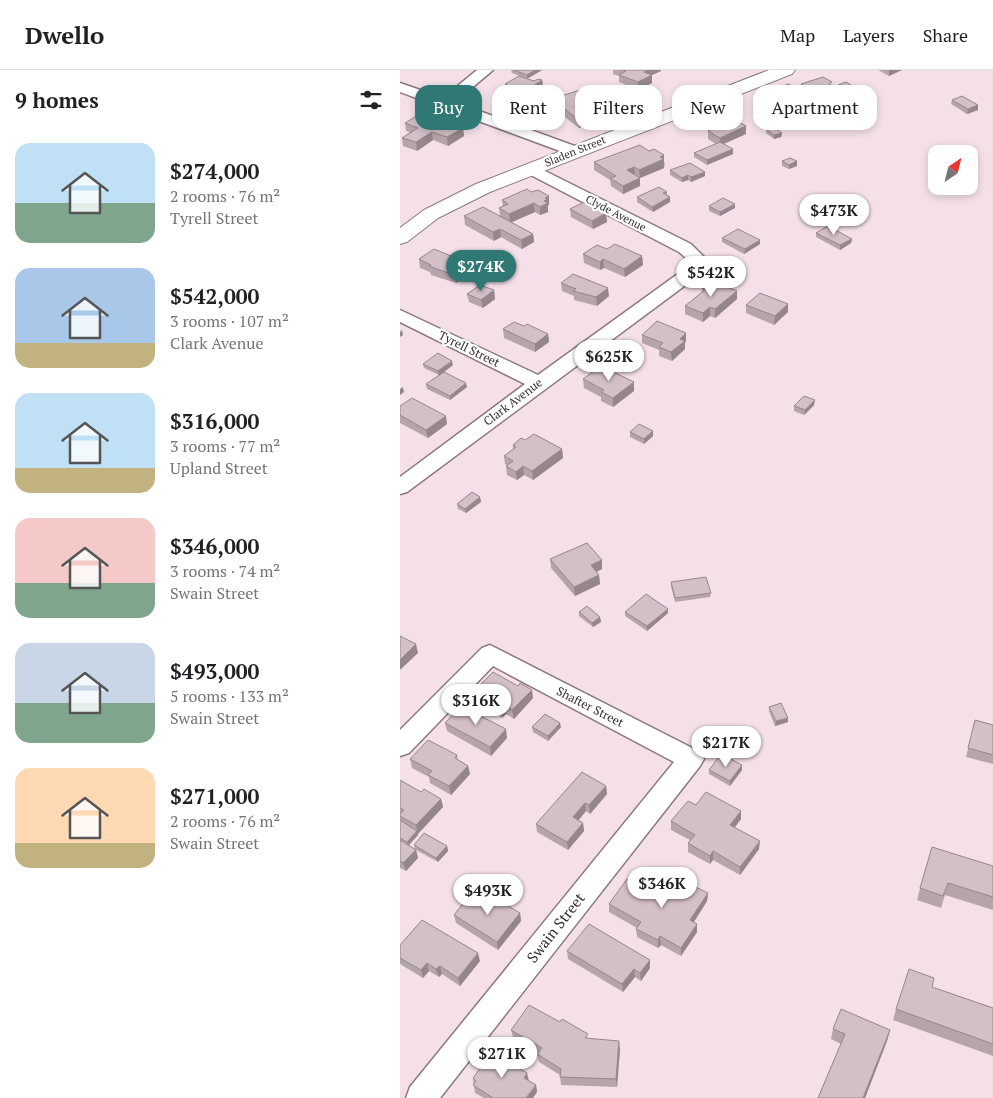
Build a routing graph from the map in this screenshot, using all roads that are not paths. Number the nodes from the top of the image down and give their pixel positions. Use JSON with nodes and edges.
{"nodes":[{"id":1,"x":486,"y":70,"type":"edge"},
{"id":2,"x":786,"y":70,"type":"edge"},
{"id":3,"x":467,"y":85,"type":"edge"},
{"id":4,"x":400,"y":87,"type":"edge"},
{"id":5,"x":415,"y":92,"type":"edge"},
{"id":6,"x":482,"y":117,"type":"edge"},
{"id":7,"x":574,"y":151,"type":"junction"},
{"id":8,"x":531,"y":169,"type":"junction"},
{"id":9,"x":400,"y":238,"type":"edge"},
{"id":10,"x":696,"y":262,"type":"joint"},
{"id":11,"x":400,"y":315,"type":"edge"},
{"id":12,"x":539,"y":383,"type":"junction"},
{"id":13,"x":400,"y":487,"type":"edge"},
{"id":14,"x":400,"y":746,"type":"edge"},
{"id":15,"x":691,"y":759,"type":"joint"},
{"id":16,"x":421,"y":1098,"type":"edge"}],
"edges":[{"from":1,"to":3,"type":"street"},
{"from":2,"to":7,"type":"street","name":"Sladen Street"},
{"from":4,"to":5,"type":"street"},
{"from":6,"to":7,"type":"street"},
{"from":7,"to":8,"type":"street","name":"Sladen Street"},
{"from":8,"to":9,"type":"street","name":"Sladen Street"},
{"from":8,"to":10,"type":"street","name":"Clyde Avenue"},
{"from":10,"to":12,"type":"street","name":"Clark Avenue"},
{"from":11,"to":12,"type":"street","name":"Tyrell Street"},
{"from":12,"to":13,"type":"street","name":"Clark Avenue"},
{"from":14,"to":15,"type":"street","name":"Shafter Street"},
{"from":15,"to":16,"type":"street","name":"Swain Street"}]}
